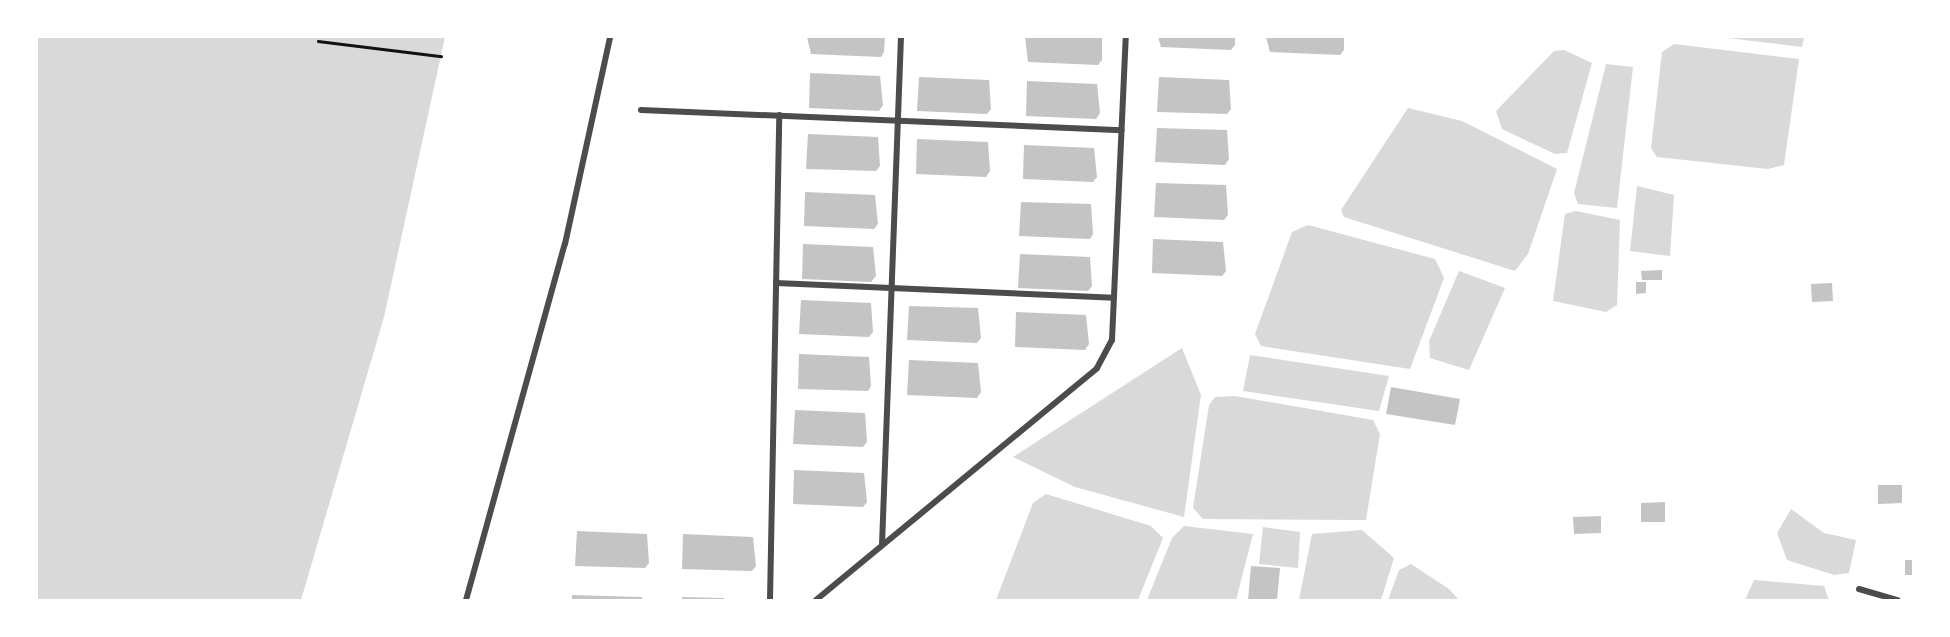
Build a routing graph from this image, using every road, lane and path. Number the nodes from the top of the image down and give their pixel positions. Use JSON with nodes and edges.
{"nodes":[{"id":1,"x":610,"y":37,"type":"edge"},
{"id":2,"x":901,"y":37,"type":"edge"},
{"id":3,"x":1126,"y":37,"type":"edge"},
{"id":4,"x":318,"y":41,"type":"dead end"},
{"id":5,"x":441,"y":56,"type":"dead end"},
{"id":6,"x":640,"y":110,"type":"dead end"},
{"id":7,"x":779,"y":115,"type":"junction"},
{"id":8,"x":898,"y":119,"type":"junction"},
{"id":9,"x":1122,"y":130,"type":"junction"},
{"id":10,"x":776,"y":284,"type":"junction"},
{"id":11,"x":892,"y":288,"type":"junction"},
{"id":12,"x":1114,"y":298,"type":"junction"},
{"id":13,"x":882,"y":546,"type":"junction"},
{"id":14,"x":1859,"y":589,"type":"dead end"},
{"id":15,"x":466,"y":600,"type":"edge"},
{"id":16,"x":770,"y":600,"type":"edge"},
{"id":17,"x":816,"y":600,"type":"edge"},
{"id":18,"x":1897,"y":600,"type":"edge"}],
"edges":[{"from":1,"to":15,"type":"street"},
{"from":2,"to":8,"type":"street"},
{"from":3,"to":9,"type":"street"},
{"from":4,"to":5,"type":"path"},
{"from":6,"to":7,"type":"street"},
{"from":7,"to":8,"type":"street"},
{"from":7,"to":10,"type":"street"},
{"from":8,"to":9,"type":"street"},
{"from":8,"to":11,"type":"street"},
{"from":9,"to":12,"type":"street"},
{"from":10,"to":11,"type":"street"},
{"from":10,"to":16,"type":"street"},
{"from":11,"to":12,"type":"street"},
{"from":11,"to":13,"type":"street"},
{"from":12,"to":13,"type":"street"},
{"from":13,"to":17,"type":"street"},
{"from":14,"to":18,"type":"street"}]}
